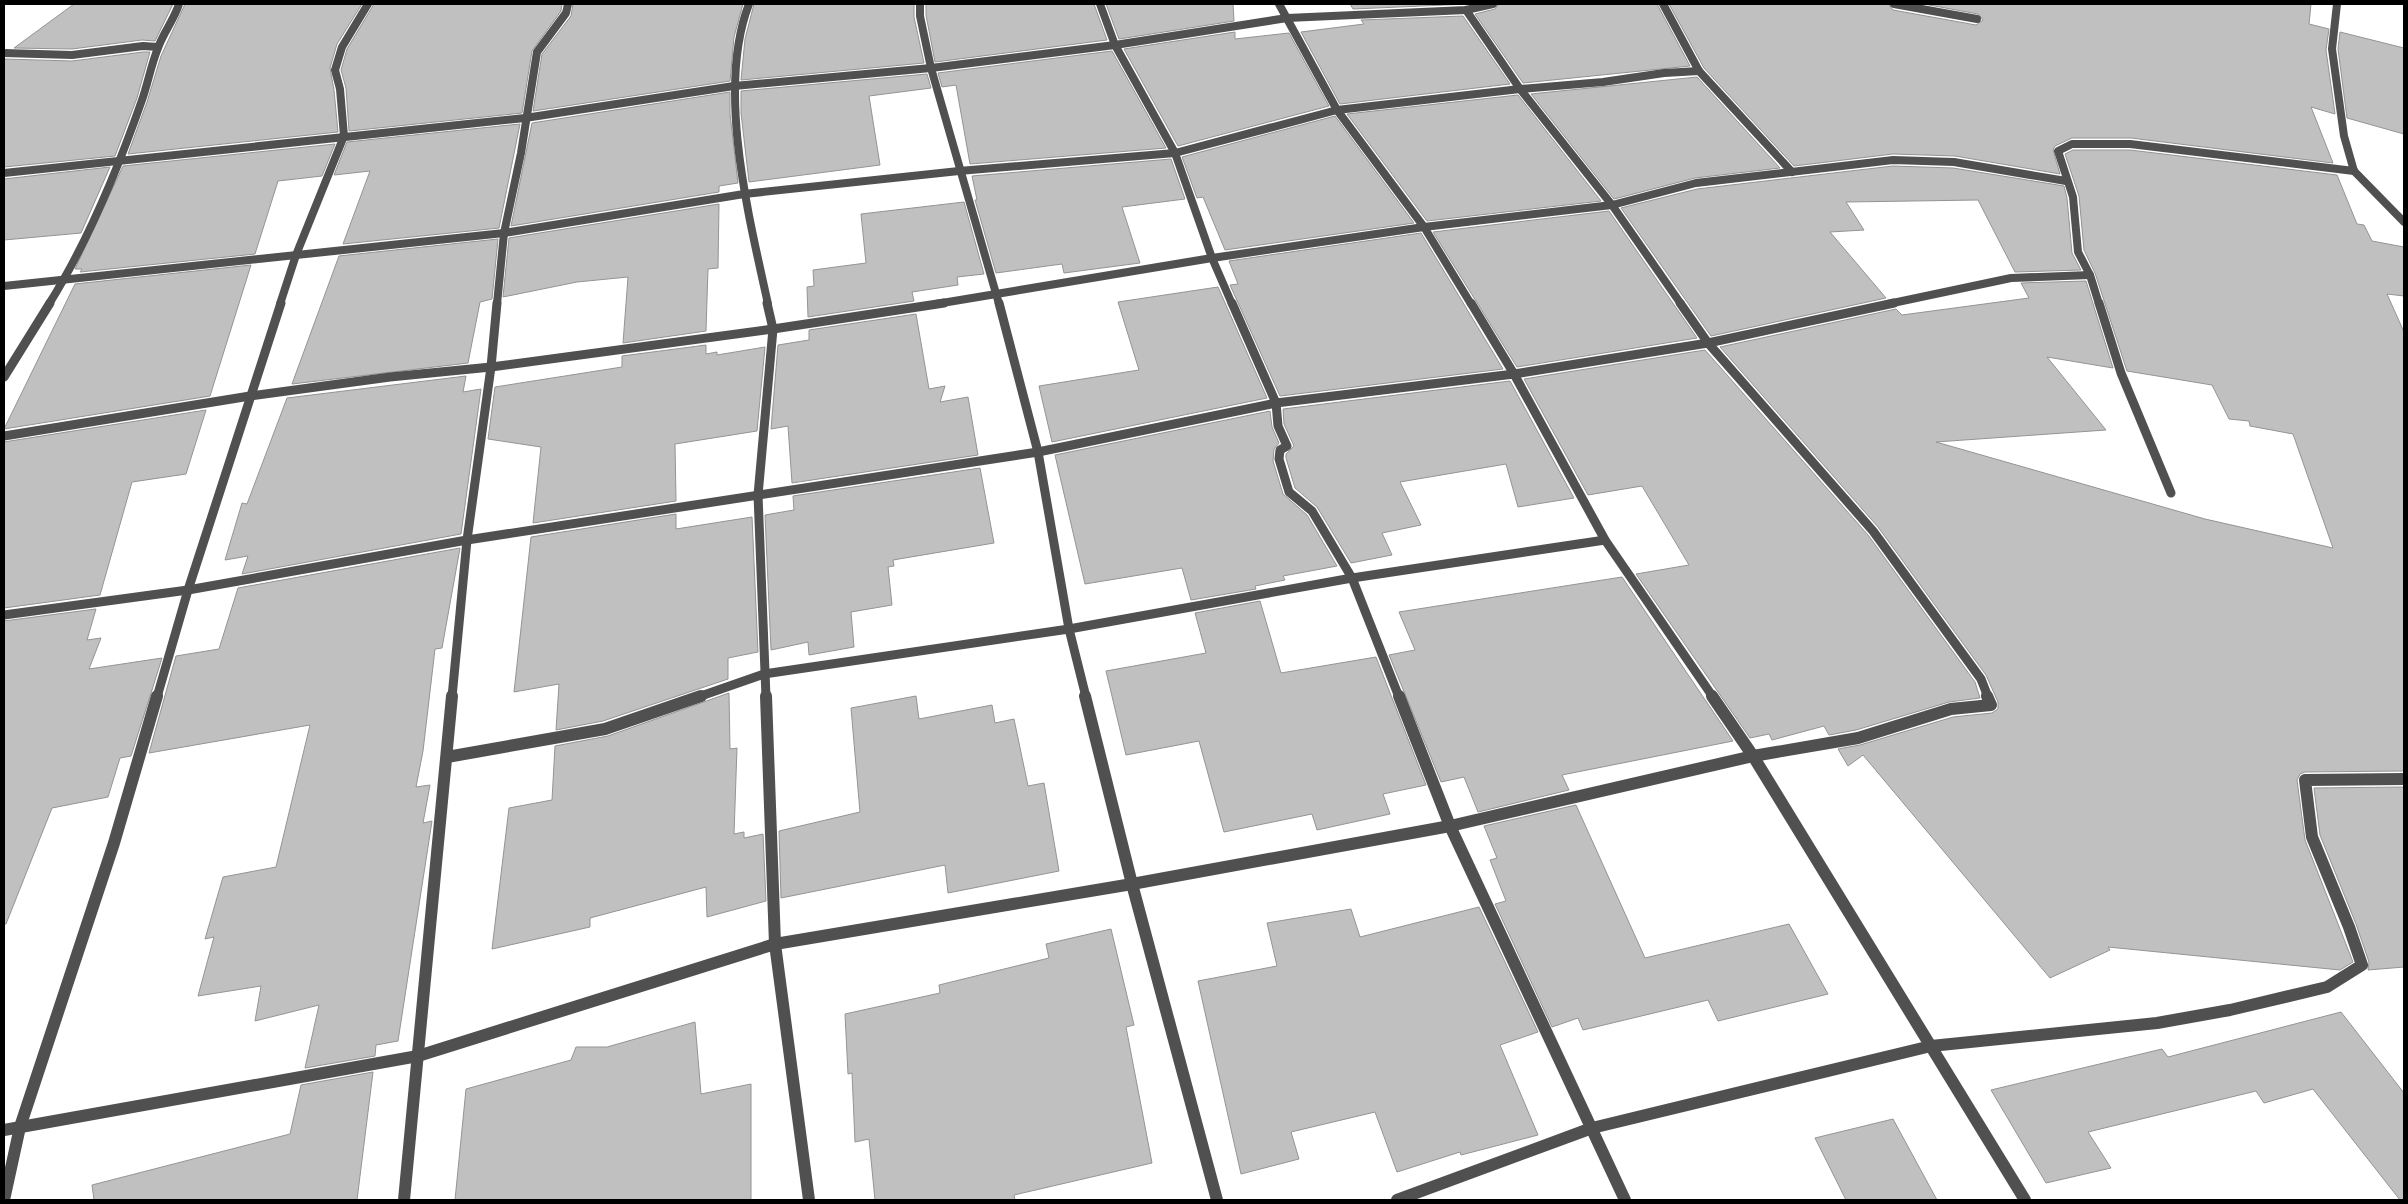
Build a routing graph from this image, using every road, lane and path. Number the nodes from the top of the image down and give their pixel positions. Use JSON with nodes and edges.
{"nodes":[{"id":1,"x":179,"y":4,"type":"edge"},
{"id":2,"x":368,"y":4,"type":"edge"},
{"id":3,"x":568,"y":4,"type":"edge"},
{"id":4,"x":750,"y":4,"type":"edge"},
{"id":5,"x":920,"y":4,"type":"edge"},
{"id":6,"x":1100,"y":4,"type":"edge"},
{"id":7,"x":1278,"y":4,"type":"edge"},
{"id":8,"x":1493,"y":4,"type":"edge"},
{"id":9,"x":1663,"y":4,"type":"edge"},
{"id":10,"x":1894,"y":4,"type":"edge"},
{"id":11,"x":2338,"y":4,"type":"edge"},
{"id":12,"x":1466,"y":10,"type":"junction"},
{"id":13,"x":1286,"y":18,"type":"junction"},
{"id":14,"x":1977,"y":19,"type":"dead end"},
{"id":15,"x":1115,"y":45,"type":"junction"},
{"id":16,"x":158,"y":47,"type":"junction"},
{"id":17,"x":4,"y":53,"type":"edge"},
{"id":18,"x":931,"y":68,"type":"junction"},
{"id":19,"x":1699,"y":71,"type":"junction"},
{"id":20,"x":734,"y":86,"type":"junction"},
{"id":21,"x":1520,"y":89,"type":"junction"},
{"id":22,"x":1337,"y":110,"type":"junction"},
{"id":23,"x":526,"y":118,"type":"junction"},
{"id":24,"x":344,"y":136,"type":"junction"},
{"id":25,"x":1175,"y":153,"type":"junction"},
{"id":26,"x":118,"y":162,"type":"junction"},
{"id":27,"x":2354,"y":170,"type":"junction"},
{"id":28,"x":960,"y":171,"type":"junction"},
{"id":29,"x":1792,"y":172,"type":"junction"},
{"id":30,"x":4,"y":173,"type":"edge"},
{"id":31,"x":2066,"y":181,"type":"junction"},
{"id":32,"x":744,"y":194,"type":"junction"},
{"id":33,"x":1612,"y":205,"type":"junction"},
{"id":34,"x":2395,"y":216,"type":"junction"},
{"id":35,"x":2404,"y":216,"type":"edge"},
{"id":36,"x":2404,"y":222,"type":"edge"},
{"id":37,"x":1424,"y":227,"type":"junction"},
{"id":38,"x":504,"y":233,"type":"junction"},
{"id":39,"x":296,"y":255,"type":"junction"},
{"id":40,"x":1212,"y":258,"type":"junction"},
{"id":41,"x":2090,"y":275,"type":"junction"},
{"id":42,"x":65,"y":278,"type":"junction"},
{"id":43,"x":4,"y":286,"type":"edge"},
{"id":44,"x":997,"y":295,"type":"junction"},
{"id":45,"x":774,"y":328,"type":"junction"},
{"id":46,"x":1708,"y":343,"type":"junction"},
{"id":47,"x":491,"y":367,"type":"junction"},
{"id":48,"x":1514,"y":374,"type":"junction"},
{"id":49,"x":4,"y":378,"type":"edge"},
{"id":50,"x":250,"y":396,"type":"junction"},
{"id":51,"x":1276,"y":403,"type":"junction"},
{"id":52,"x":4,"y":436,"type":"edge"},
{"id":53,"x":1038,"y":452,"type":"junction"},
{"id":54,"x":2171,"y":494,"type":"dead end"},
{"id":55,"x":758,"y":495,"type":"junction"},
{"id":56,"x":467,"y":540,"type":"junction"},
{"id":57,"x":1605,"y":540,"type":"junction"},
{"id":58,"x":1352,"y":578,"type":"junction"},
{"id":59,"x":188,"y":590,"type":"junction"},
{"id":60,"x":4,"y":615,"type":"edge"},
{"id":61,"x":1069,"y":629,"type":"junction"},
{"id":62,"x":764,"y":674,"type":"junction"},
{"id":63,"x":1753,"y":756,"type":"junction"},
{"id":64,"x":446,"y":757,"type":"junction"},
{"id":65,"x":2404,"y":779,"type":"edge"},
{"id":66,"x":1450,"y":826,"type":"junction"},
{"id":67,"x":1132,"y":884,"type":"junction"},
{"id":68,"x":775,"y":944,"type":"junction"},
{"id":69,"x":1931,"y":1046,"type":"junction"},
{"id":70,"x":418,"y":1056,"type":"junction"},
{"id":71,"x":20,"y":1126,"type":"junction"},
{"id":72,"x":1592,"y":1128,"type":"junction"},
{"id":73,"x":4,"y":1130,"type":"edge"},
{"id":74,"x":4,"y":1200,"type":"edge"},
{"id":75,"x":404,"y":1200,"type":"edge"},
{"id":76,"x":809,"y":1200,"type":"edge"},
{"id":77,"x":1217,"y":1200,"type":"edge"},
{"id":78,"x":1397,"y":1200,"type":"edge"},
{"id":79,"x":1625,"y":1200,"type":"edge"},
{"id":80,"x":2025,"y":1200,"type":"edge"}],
"edges":[{"from":1,"to":16,"type":"street"},
{"from":2,"to":24,"type":"street"},
{"from":3,"to":23,"type":"street"},
{"from":4,"to":20,"type":"street"},
{"from":5,"to":18,"type":"street"},
{"from":6,"to":15,"type":"street"},
{"from":7,"to":13,"type":"street"},
{"from":8,"to":12,"type":"street"},
{"from":9,"to":19,"type":"street"},
{"from":10,"to":14,"type":"street"},
{"from":11,"to":27,"type":"street"},
{"from":12,"to":13,"type":"street"},
{"from":12,"to":21,"type":"street"},
{"from":13,"to":15,"type":"street"},
{"from":13,"to":22,"type":"street"},
{"from":15,"to":18,"type":"street"},
{"from":15,"to":25,"type":"street"},
{"from":16,"to":17,"type":"street"},
{"from":16,"to":26,"type":"street"},
{"from":18,"to":20,"type":"street"},
{"from":18,"to":28,"type":"street"},
{"from":19,"to":21,"type":"street"},
{"from":19,"to":29,"type":"street"},
{"from":20,"to":23,"type":"street"},
{"from":20,"to":32,"type":"street"},
{"from":21,"to":22,"type":"street"},
{"from":21,"to":33,"type":"street"},
{"from":22,"to":25,"type":"street"},
{"from":22,"to":37,"type":"street"},
{"from":23,"to":24,"type":"street"},
{"from":23,"to":38,"type":"street"},
{"from":24,"to":26,"type":"street"},
{"from":24,"to":39,"type":"street"},
{"from":25,"to":28,"type":"street"},
{"from":25,"to":40,"type":"street"},
{"from":26,"to":30,"type":"street"},
{"from":26,"to":42,"type":"street"},
{"from":27,"to":31,"type":"street"},
{"from":27,"to":34,"type":"street"},
{"from":28,"to":32,"type":"street"},
{"from":28,"to":44,"type":"street"},
{"from":29,"to":31,"type":"street"},
{"from":29,"to":33,"type":"street"},
{"from":31,"to":41,"type":"street"},
{"from":32,"to":38,"type":"street"},
{"from":32,"to":45,"type":"street"},
{"from":33,"to":37,"type":"street"},
{"from":33,"to":46,"type":"street"},
{"from":34,"to":35,"type":"street"},
{"from":34,"to":36,"type":"street"},
{"from":37,"to":40,"type":"street"},
{"from":37,"to":48,"type":"street"},
{"from":38,"to":39,"type":"street"},
{"from":38,"to":47,"type":"street"},
{"from":39,"to":42,"type":"street"},
{"from":39,"to":50,"type":"street"},
{"from":40,"to":44,"type":"street"},
{"from":40,"to":51,"type":"street"},
{"from":41,"to":46,"type":"street"},
{"from":41,"to":54,"type":"street"},
{"from":42,"to":43,"type":"street"},
{"from":42,"to":49,"type":"street"},
{"from":44,"to":45,"type":"street"},
{"from":44,"to":53,"type":"street"},
{"from":45,"to":47,"type":"street"},
{"from":45,"to":55,"type":"street"},
{"from":46,"to":48,"type":"street"},
{"from":46,"to":63,"type":"street"},
{"from":47,"to":50,"type":"street"},
{"from":47,"to":56,"type":"street"},
{"from":48,"to":51,"type":"street"},
{"from":48,"to":57,"type":"street"},
{"from":50,"to":52,"type":"street"},
{"from":50,"to":59,"type":"street"},
{"from":51,"to":53,"type":"street"},
{"from":51,"to":58,"type":"street"},
{"from":53,"to":55,"type":"street"},
{"from":53,"to":61,"type":"street"},
{"from":55,"to":56,"type":"street"},
{"from":55,"to":62,"type":"street"},
{"from":56,"to":59,"type":"street"},
{"from":56,"to":64,"type":"street"},
{"from":57,"to":58,"type":"street"},
{"from":57,"to":63,"type":"street"},
{"from":58,"to":61,"type":"street"},
{"from":58,"to":66,"type":"street"},
{"from":59,"to":60,"type":"street"},
{"from":59,"to":71,"type":"street"},
{"from":61,"to":62,"type":"street"},
{"from":61,"to":67,"type":"street"},
{"from":62,"to":64,"type":"street"},
{"from":62,"to":68,"type":"street"},
{"from":63,"to":66,"type":"street"},
{"from":63,"to":69,"type":"street"},
{"from":64,"to":70,"type":"street"},
{"from":65,"to":69,"type":"street"},
{"from":66,"to":67,"type":"street"},
{"from":66,"to":72,"type":"street"},
{"from":67,"to":68,"type":"street"},
{"from":67,"to":77,"type":"street"},
{"from":68,"to":70,"type":"street"},
{"from":68,"to":76,"type":"street"},
{"from":69,"to":72,"type":"street"},
{"from":69,"to":80,"type":"street"},
{"from":70,"to":71,"type":"street"},
{"from":70,"to":75,"type":"street"},
{"from":71,"to":73,"type":"street"},
{"from":71,"to":74,"type":"street"},
{"from":72,"to":78,"type":"street"},
{"from":72,"to":79,"type":"street"}]}
